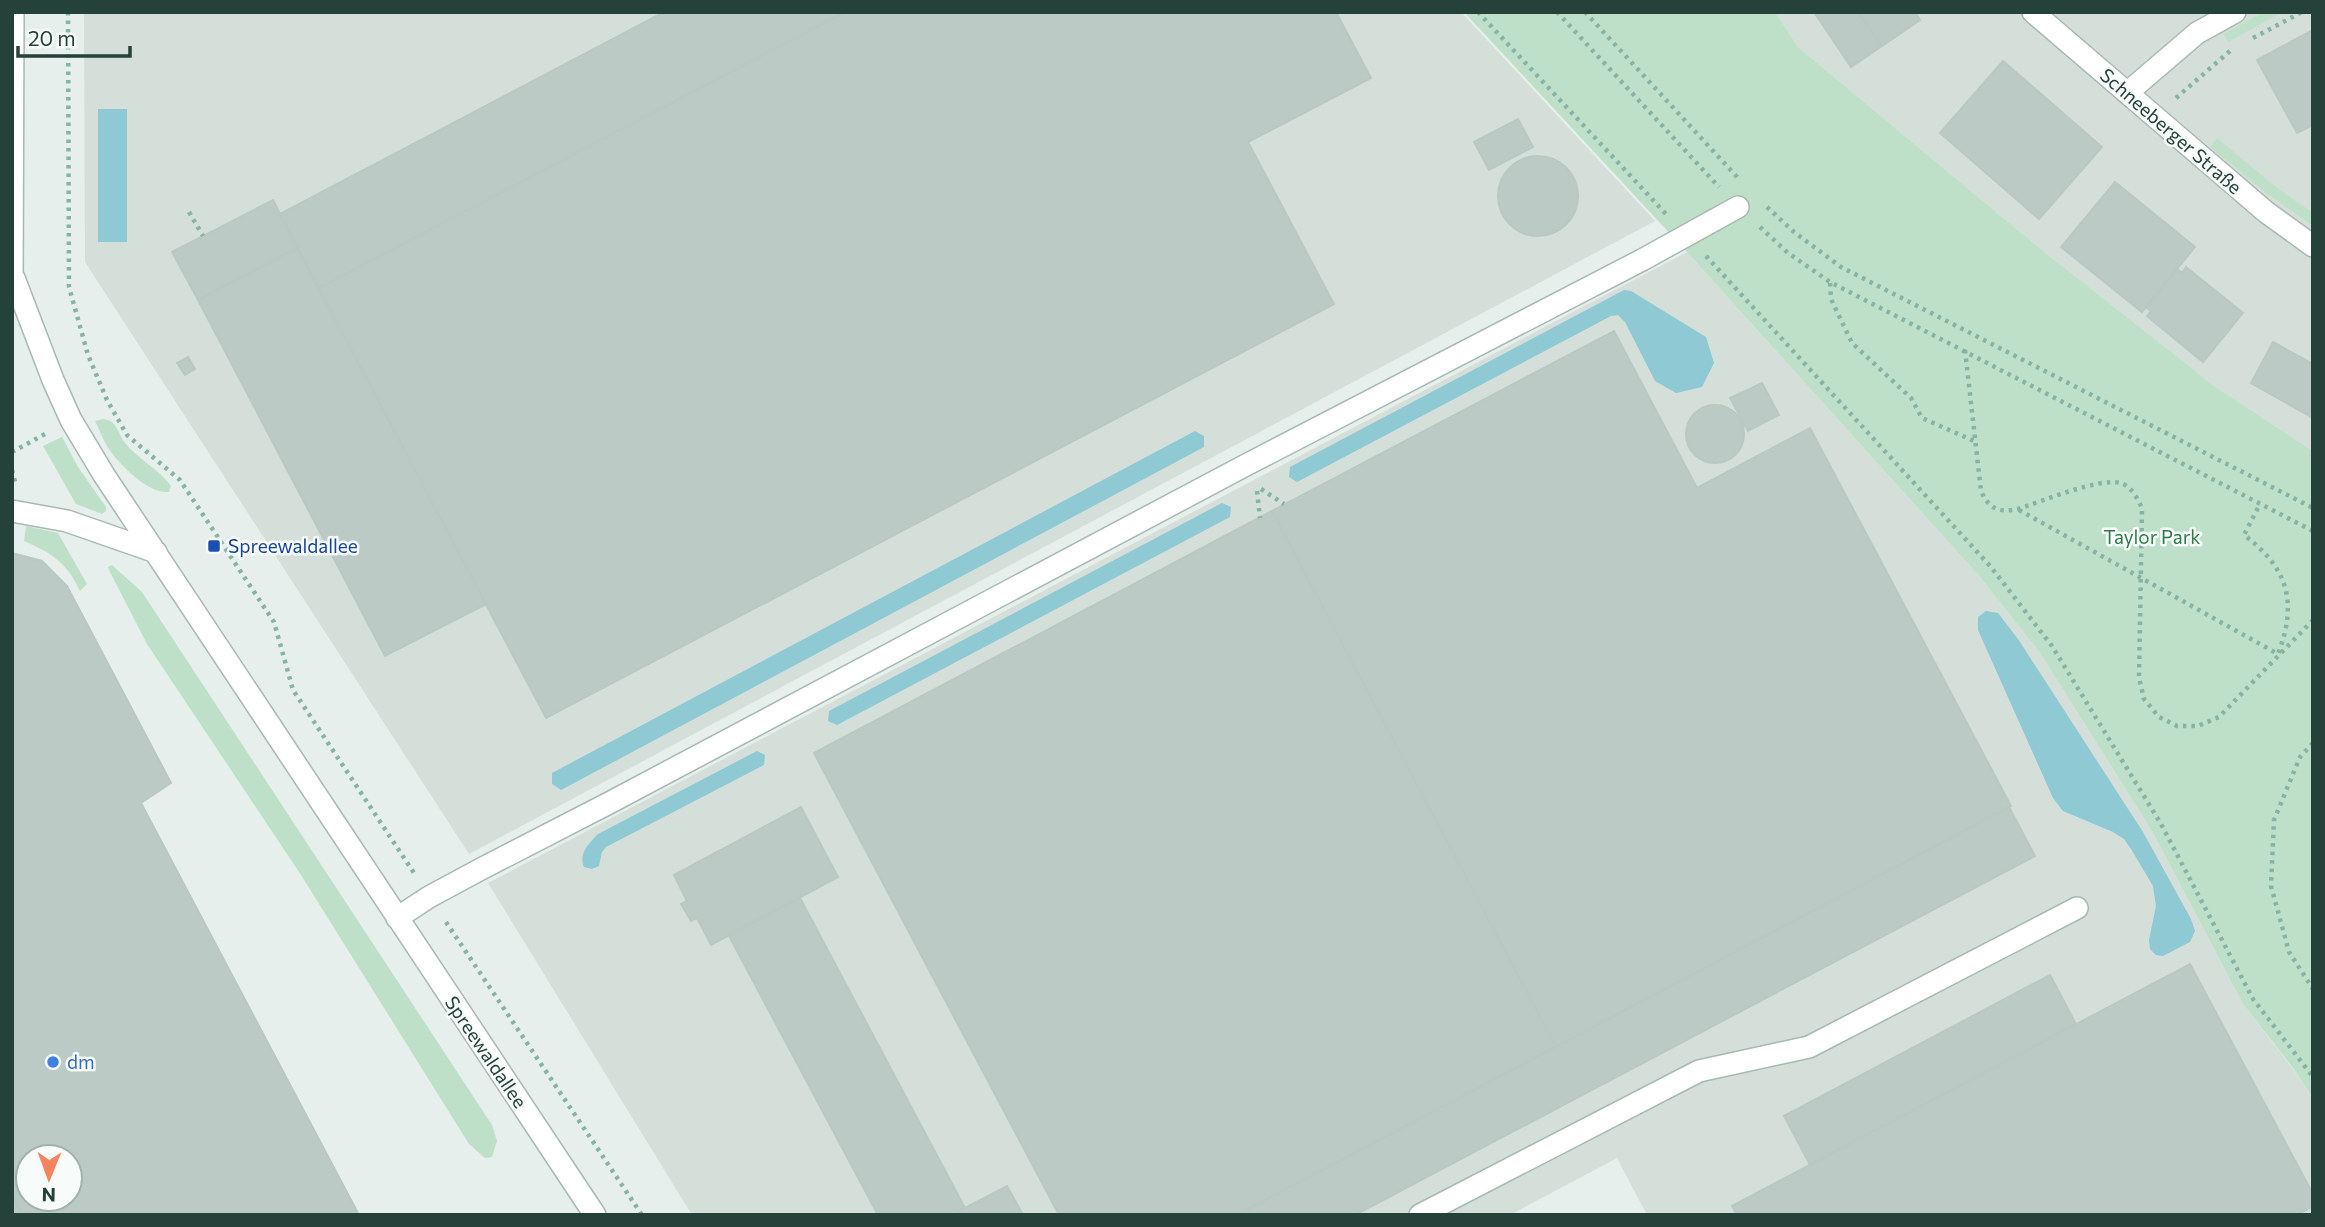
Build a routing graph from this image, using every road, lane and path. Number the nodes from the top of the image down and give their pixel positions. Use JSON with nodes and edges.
{"nodes":[{"id":1,"x":13,"y":12,"type":"edge"},
{"id":2,"x":68,"y":12,"type":"edge"},
{"id":3,"x":1479,"y":12,"type":"edge"},
{"id":4,"x":1557,"y":12,"type":"edge"},
{"id":5,"x":1585,"y":12,"type":"edge"},
{"id":6,"x":2033,"y":12,"type":"edge"},
{"id":7,"x":2235,"y":12,"type":"edge"},
{"id":8,"x":2302,"y":12,"type":"edge"},
{"id":9,"x":2244,"y":43,"type":"dead end"},
{"id":10,"x":2232,"y":49,"type":"dead end"},
{"id":11,"x":2127,"y":93,"type":"junction"},
{"id":12,"x":2156,"y":119,"type":"junction"},
{"id":13,"x":1746,"y":186,"type":"dead end"},
{"id":14,"x":1765,"y":205,"type":"dead end"},
{"id":15,"x":1738,"y":207,"type":"junction"},
{"id":16,"x":189,"y":212,"type":"dead end"},
{"id":17,"x":1686,"y":235,"type":"junction"},
{"id":18,"x":203,"y":236,"type":"dead end"},
{"id":19,"x":2313,"y":246,"type":"edge"},
{"id":20,"x":13,"y":281,"type":"edge"},
{"id":21,"x":1830,"y":282,"type":"junction"},
{"id":22,"x":1965,"y":351,"type":"junction"},
{"id":23,"x":50,"y":431,"type":"dead end"},
{"id":24,"x":1974,"y":441,"type":"junction"},
{"id":25,"x":12,"y":452,"type":"edge"},
{"id":26,"x":2260,"y":504,"type":"junction"},
{"id":27,"x":1284,"y":505,"type":"dead end"},
{"id":28,"x":2313,"y":508,"type":"edge"},
{"id":29,"x":2018,"y":509,"type":"junction"},
{"id":30,"x":12,"y":512,"type":"edge"},
{"id":31,"x":1260,"y":518,"type":"dead end"},
{"id":32,"x":2313,"y":531,"type":"edge"},
{"id":33,"x":156,"y":552,"type":"junction"},
{"id":34,"x":2140,"y":577,"type":"junction"},
{"id":35,"x":2313,"y":620,"type":"edge"},
{"id":36,"x":2278,"y":654,"type":"junction"},
{"id":37,"x":2313,"y":743,"type":"edge"},
{"id":38,"x":429,"y":897,"type":"junction"},
{"id":39,"x":2077,"y":908,"type":"dead end"},
{"id":40,"x":397,"y":918,"type":"junction"},
{"id":41,"x":2313,"y":989,"type":"edge"},
{"id":42,"x":2313,"y":1077,"type":"edge"},
{"id":43,"x":595,"y":1215,"type":"edge"},
{"id":44,"x":642,"y":1215,"type":"edge"},
{"id":45,"x":1420,"y":1215,"type":"edge"}],
"edges":[{"from":1,"to":20,"type":"street","name":"Spreewaldallee"},
{"from":2,"to":38,"type":"path"},
{"from":3,"to":17,"type":"path"},
{"from":4,"to":15,"type":"path"},
{"from":5,"to":13,"type":"path"},
{"from":6,"to":11,"type":"street","name":"Schneeberger Straße"},
{"from":7,"to":11,"type":"street"},
{"from":8,"to":9,"type":"path"},
{"from":10,"to":12,"type":"path"},
{"from":11,"to":12,"type":"street","name":"Schneeberger Straße"},
{"from":12,"to":19,"type":"street","name":"Schneeberger Straße"},
{"from":14,"to":28,"type":"path"},
{"from":15,"to":17,"type":"street"},
{"from":15,"to":21,"type":"path"},
{"from":16,"to":18,"type":"path"},
{"from":17,"to":38,"type":"street"},
{"from":17,"to":42,"type":"path"},
{"from":20,"to":33,"type":"street","name":"Spreewaldallee"},
{"from":21,"to":22,"type":"path"},
{"from":21,"to":24,"type":"path"},
{"from":22,"to":24,"type":"path"},
{"from":22,"to":26,"type":"path"},
{"from":23,"to":25,"type":"path"},
{"from":24,"to":29,"type":"path"},
{"from":26,"to":32,"type":"path"},
{"from":26,"to":36,"type":"path"},
{"from":27,"to":31,"type":"path"},
{"from":29,"to":34,"type":"path"},
{"from":29,"to":34,"type":"path"},
{"from":30,"to":33,"type":"street"},
{"from":33,"to":40,"type":"street","name":"Spreewaldallee"},
{"from":34,"to":36,"type":"path"},
{"from":34,"to":36,"type":"path"},
{"from":35,"to":36,"type":"path"},
{"from":37,"to":41,"type":"path"},
{"from":38,"to":40,"type":"street"},
{"from":38,"to":44,"type":"path"},
{"from":39,"to":45,"type":"street"},
{"from":40,"to":43,"type":"street","name":"Spreewaldallee"}]}
